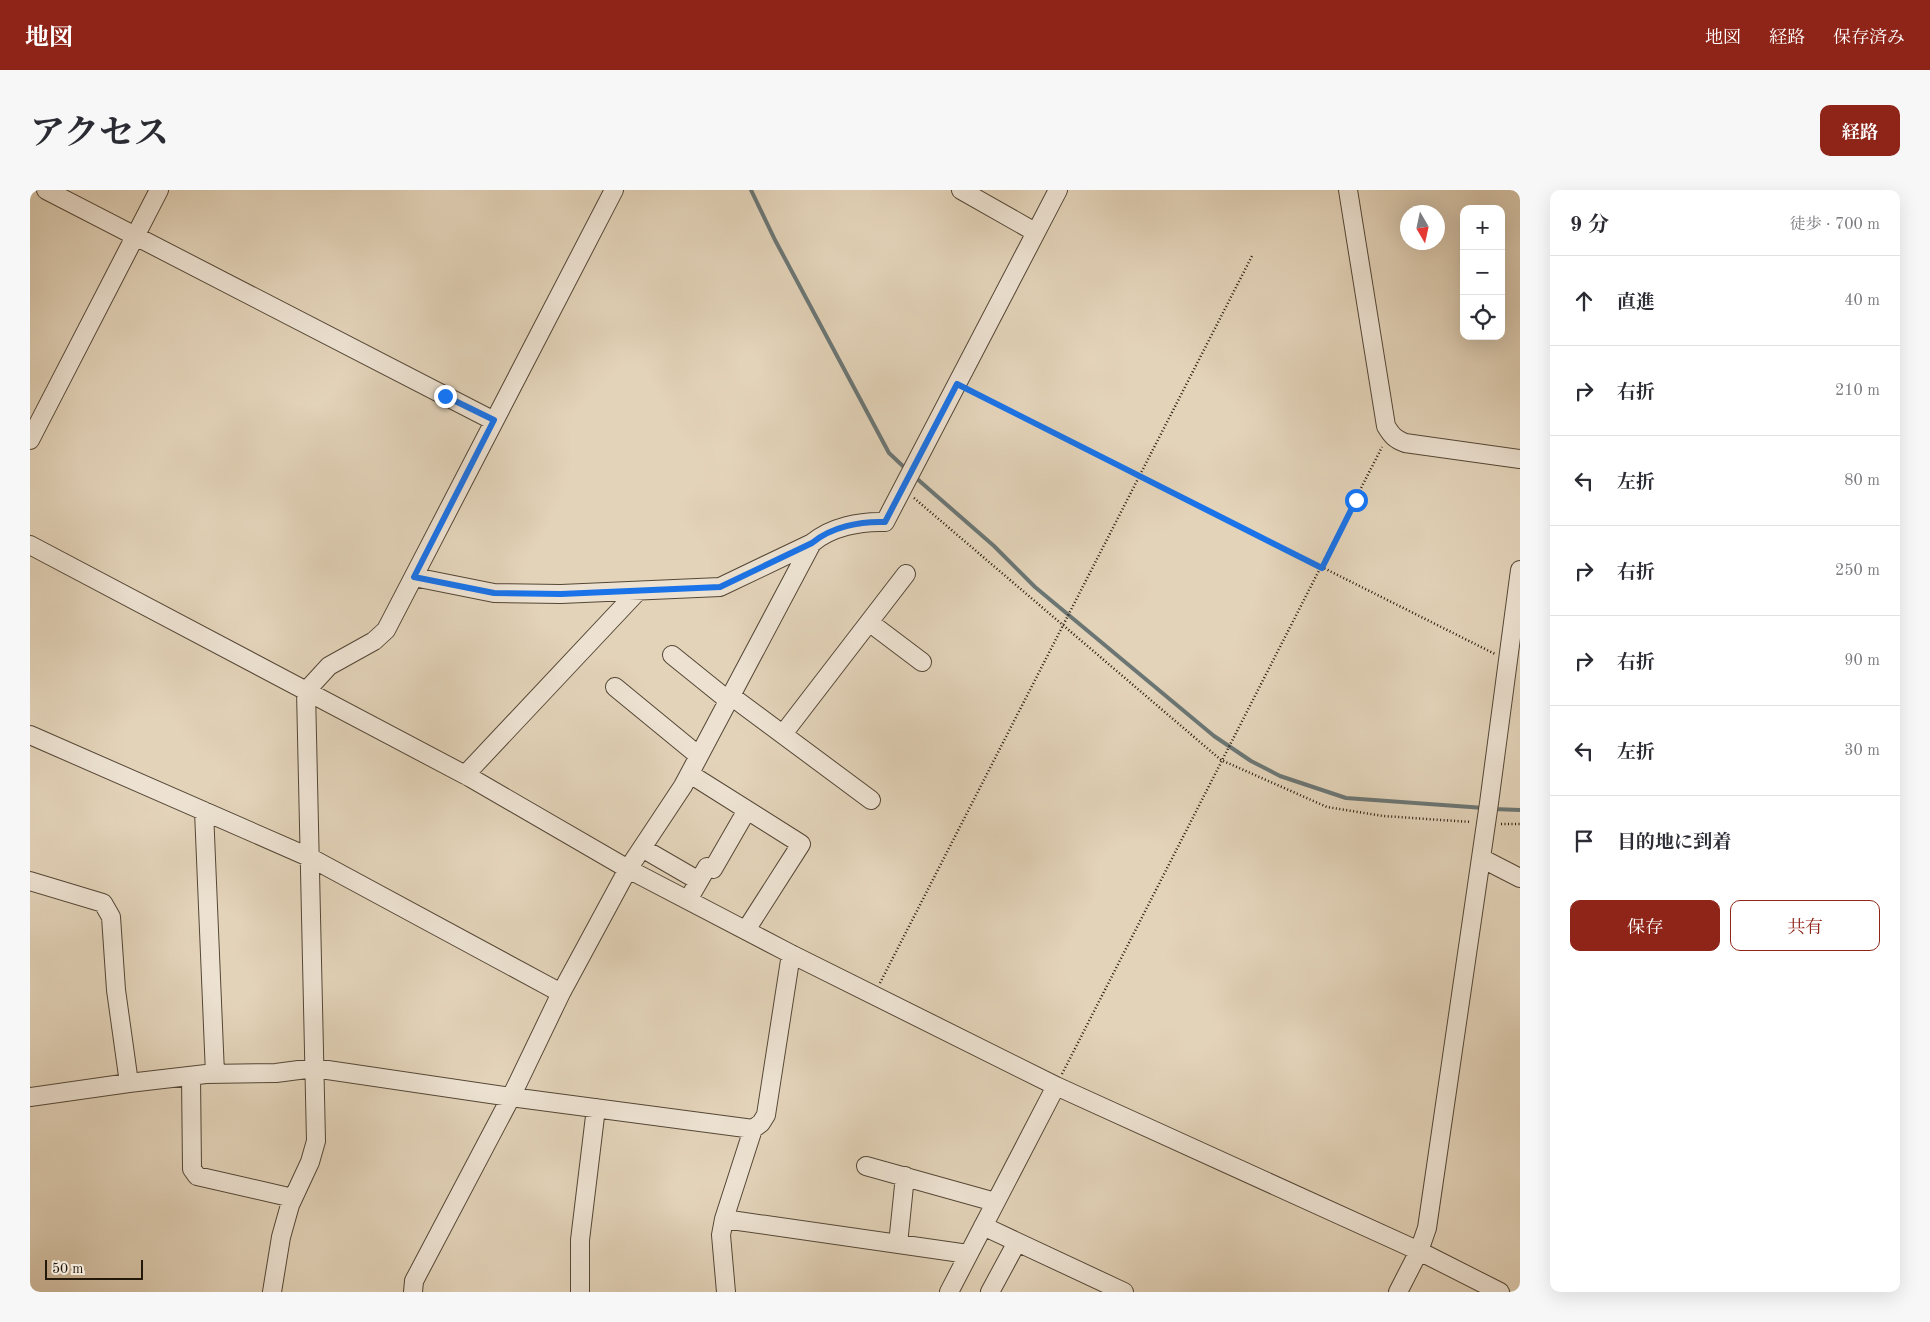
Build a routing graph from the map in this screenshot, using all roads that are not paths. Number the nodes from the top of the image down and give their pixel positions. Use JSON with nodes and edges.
{"nodes":[{"id":1,"x":46,"y":190,"type":"edge"},
{"id":2,"x":159,"y":190,"type":"edge"},
{"id":3,"x":614,"y":190,"type":"edge"},
{"id":4,"x":961,"y":190,"type":"edge"},
{"id":5,"x":1058,"y":190,"type":"edge"},
{"id":6,"x":1348,"y":190,"type":"edge"},
{"id":7,"x":1035,"y":232,"type":"junction"},
{"id":8,"x":135,"y":236,"type":"junction"},
{"id":9,"x":494,"y":420,"type":"junction"},
{"id":10,"x":30,"y":440,"type":"edge"},
{"id":11,"x":1520,"y":459,"type":"edge"},
{"id":12,"x":812,"y":543,"type":"junction"},
{"id":13,"x":30,"y":545,"type":"edge"},
{"id":14,"x":1520,"y":570,"type":"edge"},
{"id":15,"x":906,"y":574,"type":"dead end"},
{"id":16,"x":414,"y":577,"type":"junction"},
{"id":17,"x":638,"y":590,"type":"junction"},
{"id":18,"x":869,"y":622,"type":"junction"},
{"id":19,"x":672,"y":655,"type":"dead end"},
{"id":20,"x":922,"y":662,"type":"dead end"},
{"id":21,"x":615,"y":687,"type":"dead end"},
{"id":22,"x":306,"y":691,"type":"junction"},
{"id":23,"x":730,"y":699,"type":"junction"},
{"id":24,"x":782,"y":734,"type":"junction"},
{"id":25,"x":30,"y":735,"type":"edge"},
{"id":26,"x":699,"y":756,"type":"junction"},
{"id":27,"x":690,"y":774,"type":"junction"},
{"id":28,"x":464,"y":775,"type":"junction"},
{"id":29,"x":871,"y":800,"type":"dead end"},
{"id":30,"x":747,"y":810,"type":"junction"},
{"id":31,"x":204,"y":811,"type":"junction"},
{"id":32,"x":642,"y":848,"type":"junction"},
{"id":33,"x":310,"y":858,"type":"junction"},
{"id":34,"x":1481,"y":858,"type":"junction"},
{"id":35,"x":628,"y":869,"type":"junction"},
{"id":36,"x":1520,"y":878,"type":"edge"},
{"id":37,"x":30,"y":881,"type":"edge"},
{"id":38,"x":699,"y":881,"type":"junction"},
{"id":39,"x":688,"y":900,"type":"junction"},
{"id":40,"x":746,"y":930,"type":"junction"},
{"id":41,"x":791,"y":954,"type":"junction"},
{"id":42,"x":561,"y":993,"type":"junction"},
{"id":43,"x":314,"y":1068,"type":"junction"},
{"id":44,"x":215,"y":1074,"type":"junction"},
{"id":45,"x":191,"y":1076,"type":"junction"},
{"id":46,"x":129,"y":1083,"type":"junction"},
{"id":47,"x":1056,"y":1086,"type":"junction"},
{"id":48,"x":30,"y":1097,"type":"edge"},
{"id":49,"x":511,"y":1097,"type":"junction"},
{"id":50,"x":596,"y":1108,"type":"junction"},
{"id":51,"x":753,"y":1129,"type":"junction"},
{"id":52,"x":866,"y":1166,"type":"dead end"},
{"id":53,"x":905,"y":1176,"type":"junction"},
{"id":54,"x":293,"y":1198,"type":"junction"},
{"id":55,"x":995,"y":1202,"type":"junction"},
{"id":56,"x":724,"y":1219,"type":"junction"},
{"id":57,"x":983,"y":1226,"type":"junction"},
{"id":58,"x":1017,"y":1242,"type":"junction"},
{"id":59,"x":898,"y":1244,"type":"junction"},
{"id":60,"x":1419,"y":1251,"type":"junction"},
{"id":61,"x":968,"y":1254,"type":"junction"},
{"id":62,"x":272,"y":1292,"type":"edge"},
{"id":63,"x":413,"y":1292,"type":"edge"},
{"id":64,"x":580,"y":1292,"type":"edge"},
{"id":65,"x":726,"y":1292,"type":"edge"},
{"id":66,"x":949,"y":1292,"type":"edge"},
{"id":67,"x":990,"y":1292,"type":"edge"},
{"id":68,"x":1124,"y":1292,"type":"edge"},
{"id":69,"x":1398,"y":1292,"type":"edge"},
{"id":70,"x":1500,"y":1292,"type":"edge"}],
"edges":[{"from":1,"to":8,"type":"street"},
{"from":2,"to":8,"type":"street"},
{"from":3,"to":9,"type":"street"},
{"from":4,"to":7,"type":"street"},
{"from":5,"to":7,"type":"street"},
{"from":6,"to":11,"type":"street"},
{"from":7,"to":12,"type":"street"},
{"from":8,"to":9,"type":"street"},
{"from":8,"to":10,"type":"street"},
{"from":9,"to":16,"type":"street"},
{"from":12,"to":17,"type":"street"},
{"from":12,"to":23,"type":"street"},
{"from":13,"to":22,"type":"street"},
{"from":14,"to":34,"type":"street"},
{"from":15,"to":18,"type":"street"},
{"from":16,"to":17,"type":"street"},
{"from":16,"to":22,"type":"street"},
{"from":17,"to":28,"type":"street"},
{"from":18,"to":20,"type":"street"},
{"from":18,"to":24,"type":"street"},
{"from":19,"to":23,"type":"street"},
{"from":21,"to":26,"type":"street"},
{"from":22,"to":28,"type":"street"},
{"from":22,"to":33,"type":"street"},
{"from":23,"to":24,"type":"street"},
{"from":23,"to":26,"type":"street"},
{"from":24,"to":29,"type":"street"},
{"from":25,"to":31,"type":"street"},
{"from":26,"to":27,"type":"street"},
{"from":27,"to":30,"type":"street"},
{"from":27,"to":32,"type":"street"},
{"from":28,"to":35,"type":"street"},
{"from":30,"to":38,"type":"street"},
{"from":30,"to":40,"type":"street"},
{"from":31,"to":33,"type":"street"},
{"from":31,"to":44,"type":"street"},
{"from":32,"to":35,"type":"street"},
{"from":32,"to":38,"type":"street"},
{"from":33,"to":42,"type":"street"},
{"from":33,"to":43,"type":"street"},
{"from":34,"to":36,"type":"street"},
{"from":34,"to":60,"type":"street"},
{"from":35,"to":39,"type":"street"},
{"from":35,"to":42,"type":"street"},
{"from":37,"to":46,"type":"street"},
{"from":38,"to":39,"type":"street"},
{"from":39,"to":40,"type":"street"},
{"from":40,"to":41,"type":"street"},
{"from":41,"to":47,"type":"street"},
{"from":41,"to":51,"type":"street"},
{"from":42,"to":49,"type":"street"},
{"from":43,"to":44,"type":"street"},
{"from":43,"to":49,"type":"street"},
{"from":43,"to":54,"type":"street"},
{"from":44,"to":45,"type":"street"},
{"from":45,"to":46,"type":"street"},
{"from":45,"to":54,"type":"street"},
{"from":46,"to":48,"type":"street"},
{"from":47,"to":55,"type":"street"},
{"from":47,"to":60,"type":"street"},
{"from":49,"to":50,"type":"street"},
{"from":49,"to":63,"type":"street"},
{"from":50,"to":51,"type":"street"},
{"from":50,"to":64,"type":"street"},
{"from":51,"to":56,"type":"street"},
{"from":52,"to":53,"type":"street"},
{"from":53,"to":55,"type":"street"},
{"from":53,"to":59,"type":"street"},
{"from":54,"to":62,"type":"street"},
{"from":55,"to":57,"type":"street"},
{"from":56,"to":59,"type":"street"},
{"from":56,"to":65,"type":"street"},
{"from":57,"to":58,"type":"street"},
{"from":57,"to":61,"type":"street"},
{"from":58,"to":67,"type":"street"},
{"from":58,"to":68,"type":"street"},
{"from":59,"to":61,"type":"street"},
{"from":60,"to":69,"type":"street"},
{"from":60,"to":70,"type":"street"},
{"from":61,"to":66,"type":"street"}]}
